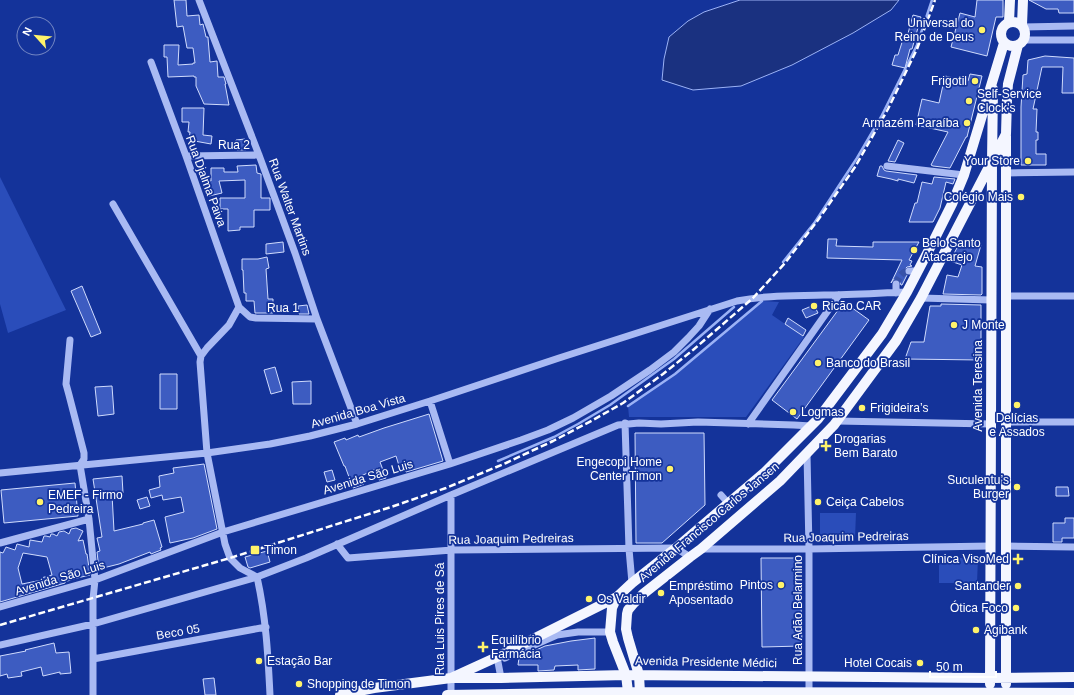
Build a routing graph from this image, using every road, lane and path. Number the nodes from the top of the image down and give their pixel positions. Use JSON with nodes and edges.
{"nodes":[{"id":1,"x":198,"y":0,"type":"edge"},
{"id":2,"x":1010,"y":0,"type":"edge"},
{"id":3,"x":1023,"y":0,"type":"edge"},
{"id":4,"x":1009,"y":22,"type":"junction"},
{"id":5,"x":1022,"y":26,"type":"junction"},
{"id":6,"x":1074,"y":26,"type":"edge"},
{"id":7,"x":1074,"y":40,"type":"edge"},
{"id":8,"x":1021,"y":42,"type":"junction"},
{"id":9,"x":1004,"y":43,"type":"junction"},
{"id":10,"x":150,"y":62,"type":"dead end"},
{"id":11,"x":994,"y":76,"type":"junction"},
{"id":12,"x":1006,"y":134,"type":"junction"},
{"id":13,"x":186,"y":156,"type":"junction"},
{"id":14,"x":259,"y":156,"type":"junction"},
{"id":15,"x":992,"y":162,"type":"junction"},
{"id":16,"x":887,"y":166,"type":"dead end"},
{"id":17,"x":1074,"y":172,"type":"edge"},
{"id":18,"x":1006,"y":173,"type":"junction"},
{"id":19,"x":964,"y":176,"type":"junction"},
{"id":20,"x":113,"y":204,"type":"dead end"},
{"id":21,"x":934,"y":240,"type":"junction"},
{"id":22,"x":948,"y":246,"type":"junction"},
{"id":23,"x":896,"y":284,"type":"dead end"},
{"id":24,"x":907,"y":292,"type":"junction"},
{"id":25,"x":896,"y":293,"type":"junction"},
{"id":26,"x":840,"y":295,"type":"junction"},
{"id":27,"x":1006,"y":296,"type":"junction"},
{"id":28,"x":1074,"y":296,"type":"edge"},
{"id":29,"x":921,"y":298,"type":"junction"},
{"id":30,"x":991,"y":300,"type":"junction"},
{"id":31,"x":239,"y":307,"type":"junction"},
{"id":32,"x":710,"y":309,"type":"junction"},
{"id":33,"x":317,"y":319,"type":"junction"},
{"id":34,"x":70,"y":340,"type":"dead end"},
{"id":35,"x":991,"y":343,"type":"junction"},
{"id":36,"x":1006,"y":343,"type":"junction"},
{"id":37,"x":201,"y":356,"type":"junction"},
{"id":38,"x":430,"y":401,"type":"junction"},
{"id":39,"x":837,"y":421,"type":"junction"},
{"id":40,"x":1006,"y":422,"type":"junction"},
{"id":41,"x":1074,"y":422,"type":"edge"},
{"id":42,"x":357,"y":424,"type":"junction"},
{"id":43,"x":625,"y":424,"type":"junction"},
{"id":44,"x":748,"y":424,"type":"junction"},
{"id":45,"x":991,"y":424,"type":"junction"},
{"id":46,"x":811,"y":426,"type":"junction"},
{"id":47,"x":207,"y":453,"type":"junction"},
{"id":48,"x":807,"y":454,"type":"junction"},
{"id":49,"x":450,"y":464,"type":"junction"},
{"id":50,"x":80,"y":465,"type":"junction"},
{"id":51,"x":990,"y":471,"type":"junction"},
{"id":52,"x":1006,"y":471,"type":"junction"},
{"id":53,"x":0,"y":474,"type":"edge"},
{"id":54,"x":451,"y":495,"type":"junction"},
{"id":55,"x":721,"y":495,"type":"dead end"},
{"id":56,"x":728,"y":504,"type":"junction"},
{"id":57,"x":89,"y":519,"type":"junction"},
{"id":58,"x":223,"y":532,"type":"junction"},
{"id":59,"x":0,"y":543,"type":"edge"},
{"id":60,"x":338,"y":544,"type":"junction"},
{"id":61,"x":990,"y":546,"type":"junction"},
{"id":62,"x":1006,"y":546,"type":"junction"},
{"id":63,"x":1074,"y":546,"type":"edge"},
{"id":64,"x":676,"y":548,"type":"junction"},
{"id":65,"x":629,"y":549,"type":"junction"},
{"id":66,"x":701,"y":549,"type":"junction"},
{"id":67,"x":452,"y":550,"type":"junction"},
{"id":68,"x":809,"y":550,"type":"junction"},
{"id":69,"x":690,"y":557,"type":"junction"},
{"id":70,"x":257,"y":577,"type":"junction"},
{"id":71,"x":95,"y":580,"type":"junction"},
{"id":72,"x":632,"y":583,"type":"junction"},
{"id":73,"x":617,"y":597,"type":"junction"},
{"id":74,"x":0,"y":607,"type":"edge"},
{"id":75,"x":93,"y":624,"type":"junction"},
{"id":76,"x":266,"y":627,"type":"junction"},
{"id":77,"x":610,"y":632,"type":"junction"},
{"id":78,"x":0,"y":645,"type":"edge"},
{"id":79,"x":94,"y":658,"type":"junction"},
{"id":80,"x":497,"y":659,"type":"junction"},
{"id":81,"x":626,"y":674,"type":"junction"},
{"id":82,"x":639,"y":675,"type":"junction"},
{"id":83,"x":809,"y":676,"type":"junction"},
{"id":84,"x":1074,"y":677,"type":"edge"},
{"id":85,"x":451,"y":678,"type":"junction"},
{"id":86,"x":501,"y":678,"type":"junction"},
{"id":87,"x":989,"y":678,"type":"junction"},
{"id":88,"x":1006,"y":678,"type":"junction"},
{"id":89,"x":640,"y":693,"type":"junction"},
{"id":90,"x":809,"y":693,"type":"edge"},
{"id":91,"x":1074,"y":693,"type":"edge"},
{"id":92,"x":628,"y":694,"type":"edge"},
{"id":93,"x":990,"y":694,"type":"edge"},
{"id":94,"x":1006,"y":694,"type":"edge"},
{"id":95,"x":94,"y":695,"type":"edge"},
{"id":96,"x":270,"y":695,"type":"edge"},
{"id":97,"x":340,"y":695,"type":"edge"},
{"id":98,"x":447,"y":695,"type":"edge"},
{"id":99,"x":451,"y":695,"type":"edge"}],
"edges":[{"from":1,"to":14,"type":"street","name":"Rua Walter Martins"},
{"from":2,"to":4,"type":"main road","name":"Avenida Francisco Carlos Jansen"},
{"from":3,"to":5,"type":"main road","name":"Avenida Francisco Carlos Jansen"},
{"from":4,"to":5,"type":"main road"},
{"from":4,"to":9,"type":"main road","name":"Avenida Francisco Carlos Jansen"},
{"from":5,"to":6,"type":"street"},
{"from":5,"to":8,"type":"main road","name":"Avenida Francisco Carlos Jansen"},
{"from":7,"to":8,"type":"street"},
{"from":8,"to":9,"type":"main road"},
{"from":8,"to":12,"type":"main road","name":"Avenida Francisco Carlos Jansen"},
{"from":9,"to":11,"type":"main road","name":"Avenida Francisco Carlos Jansen"},
{"from":10,"to":13,"type":"street","name":"Rua Djalma Paiva"},
{"from":11,"to":15,"type":"main road","name":"Avenida Teresina"},
{"from":11,"to":19,"type":"main road","name":"Avenida Francisco Carlos Jansen"},
{"from":12,"to":15,"type":"main road","name":"Avenida Francisco Carlos Jansen"},
{"from":12,"to":18,"type":"main road"},
{"from":13,"to":14,"type":"street","name":"Rua 2"},
{"from":13,"to":31,"type":"street","name":"Rua Djalma Paiva"},
{"from":14,"to":33,"type":"street","name":"Rua Walter Martins"},
{"from":15,"to":22,"type":"main road","name":"Avenida Francisco Carlos Jansen"},
{"from":15,"to":30,"type":"main road","name":"Avenida Teresina"},
{"from":16,"to":19,"type":"street"},
{"from":17,"to":18,"type":"street"},
{"from":18,"to":27,"type":"main road"},
{"from":19,"to":21,"type":"main road","name":"Avenida Francisco Carlos Jansen"},
{"from":20,"to":37,"type":"street"},
{"from":21,"to":22,"type":"main road"},
{"from":21,"to":24,"type":"main road","name":"Avenida Francisco Carlos Jansen"},
{"from":22,"to":29,"type":"main road","name":"Avenida Francisco Carlos Jansen"},
{"from":23,"to":25,"type":"street"},
{"from":24,"to":25,"type":"street","name":"Avenida Boa Vista"},
{"from":24,"to":46,"type":"main road","name":"Avenida Francisco Carlos Jansen"},
{"from":25,"to":26,"type":"street","name":"Avenida Boa Vista"},
{"from":26,"to":32,"type":"street","name":"Avenida Boa Vista"},
{"from":26,"to":44,"type":"street"},
{"from":27,"to":28,"type":"street"},
{"from":27,"to":36,"type":"main road"},
{"from":29,"to":30,"type":"street"},
{"from":29,"to":39,"type":"main road","name":"Avenida Francisco Carlos Jansen"},
{"from":30,"to":35,"type":"main road","name":"Avenida Teresina"},
{"from":31,"to":33,"type":"street","name":"Rua 1"},
{"from":31,"to":37,"type":"street"},
{"from":32,"to":38,"type":"street","name":"Avenida Boa Vista"},
{"from":32,"to":49,"type":"street","name":"Avenida São Luis"},
{"from":33,"to":42,"type":"street","name":"Rua Walter Martins"},
{"from":34,"to":50,"type":"street"},
{"from":35,"to":36,"type":"main road"},
{"from":35,"to":45,"type":"main road","name":"Avenida Teresina"},
{"from":36,"to":40,"type":"main road"},
{"from":37,"to":47,"type":"street"},
{"from":38,"to":42,"type":"street","name":"Avenida Boa Vista"},
{"from":38,"to":49,"type":"street"},
{"from":39,"to":45,"type":"street"},
{"from":39,"to":48,"type":"main road","name":"Avenida Francisco Carlos Jansen"},
{"from":40,"to":41,"type":"street"},
{"from":40,"to":52,"type":"main road"},
{"from":42,"to":47,"type":"street","name":"Avenida Boa Vista"},
{"from":43,"to":44,"type":"street"},
{"from":43,"to":54,"type":"street"},
{"from":43,"to":65,"type":"street"},
{"from":44,"to":46,"type":"street"},
{"from":45,"to":51,"type":"main road","name":"Avenida Teresina"},
{"from":46,"to":56,"type":"main road","name":"Avenida Francisco Carlos Jansen"},
{"from":47,"to":50,"type":"street","name":"Avenida Boa Vista"},
{"from":47,"to":58,"type":"street"},
{"from":48,"to":66,"type":"main road","name":"Avenida Francisco Carlos Jansen"},
{"from":48,"to":68,"type":"street","name":"Rua Adão Belarmino"},
{"from":49,"to":58,"type":"street","name":"Avenida São Luis"},
{"from":50,"to":53,"type":"street","name":"Avenida Boa Vista"},
{"from":50,"to":57,"type":"street"},
{"from":51,"to":52,"type":"main road"},
{"from":51,"to":61,"type":"main road","name":"Avenida Teresina"},
{"from":52,"to":62,"type":"main road"},
{"from":54,"to":60,"type":"street"},
{"from":54,"to":67,"type":"street","name":"Rua Luis Pires de Sá"},
{"from":55,"to":56,"type":"street"},
{"from":56,"to":64,"type":"main road","name":"Avenida Francisco Carlos Jansen"},
{"from":57,"to":59,"type":"street"},
{"from":57,"to":71,"type":"street"},
{"from":58,"to":70,"type":"street"},
{"from":58,"to":71,"type":"street","name":"Avenida São Luis"},
{"from":60,"to":67,"type":"street","name":"Rua Joaquim Pedreiras"},
{"from":60,"to":70,"type":"street"},
{"from":61,"to":68,"type":"street","name":"Rua Joaquim Pedreiras"},
{"from":61,"to":87,"type":"main road","name":"Avenida Teresina"},
{"from":62,"to":63,"type":"street"},
{"from":62,"to":88,"type":"main road"},
{"from":64,"to":65,"type":"street","name":"Rua Joaquim Pedreiras"},
{"from":64,"to":69,"type":"street"},
{"from":64,"to":72,"type":"main road","name":"Avenida Francisco Carlos Jansen"},
{"from":65,"to":67,"type":"street","name":"Rua Joaquim Pedreiras"},
{"from":65,"to":72,"type":"street"},
{"from":66,"to":68,"type":"street","name":"Rua Joaquim Pedreiras"},
{"from":66,"to":69,"type":"main road","name":"Avenida Francisco Carlos Jansen"},
{"from":67,"to":85,"type":"street","name":"Rua Luis Pires de Sá"},
{"from":68,"to":83,"type":"street","name":"Rua Adão Belarmino"},
{"from":69,"to":82,"type":"main road","name":"Avenida Francisco Carlos Jansen"},
{"from":70,"to":75,"type":"street"},
{"from":70,"to":76,"type":"street"},
{"from":71,"to":74,"type":"street","name":"Avenida São Luis"},
{"from":71,"to":75,"type":"street"},
{"from":72,"to":73,"type":"main road","name":"Avenida Francisco Carlos Jansen"},
{"from":73,"to":77,"type":"main road"},
{"from":73,"to":80,"type":"main road","name":"Avenida Francisco Carlos Jansen"},
{"from":75,"to":78,"type":"street"},
{"from":75,"to":79,"type":"street"},
{"from":76,"to":79,"type":"street","name":"Beco 05"},
{"from":76,"to":96,"type":"street"},
{"from":77,"to":80,"type":"street"},
{"from":77,"to":81,"type":"main road"},
{"from":79,"to":95,"type":"street"},
{"from":80,"to":85,"type":"main road","name":"Avenida Francisco Carlos Jansen"},
{"from":80,"to":86,"type":"street"},
{"from":81,"to":82,"type":"main road","name":"Avenida Presidente Médici"},
{"from":81,"to":86,"type":"main road","name":"Avenida Presidente Médici"},
{"from":81,"to":92,"type":"main road"},
{"from":82,"to":83,"type":"main road","name":"Avenida Presidente Médici"},
{"from":82,"to":89,"type":"main road","name":"Avenida Francisco Carlos Jansen"},
{"from":83,"to":87,"type":"main road","name":"Avenida Presidente Médici"},
{"from":83,"to":90,"type":"street","name":"Rua Adão Belarmino"},
{"from":84,"to":88,"type":"main road","name":"Avenida Presidente Médici"},
{"from":85,"to":86,"type":"main road","name":"Avenida Presidente Médici"},
{"from":85,"to":97,"type":"main road","name":"Avenida Presidente Médici"},
{"from":85,"to":99,"type":"street","name":"Rua Luis Pires de Sá"},
{"from":87,"to":88,"type":"main road","name":"Avenida Presidente Médici"},
{"from":87,"to":93,"type":"main road","name":"Avenida Teresina"},
{"from":88,"to":94,"type":"main road"},
{"from":89,"to":90,"type":"main road"},
{"from":89,"to":92,"type":"main road"},
{"from":90,"to":93,"type":"main road"},
{"from":91,"to":94,"type":"main road"},
{"from":92,"to":99,"type":"main road"},
{"from":93,"to":94,"type":"main road"},
{"from":98,"to":99,"type":"main road"}]}
